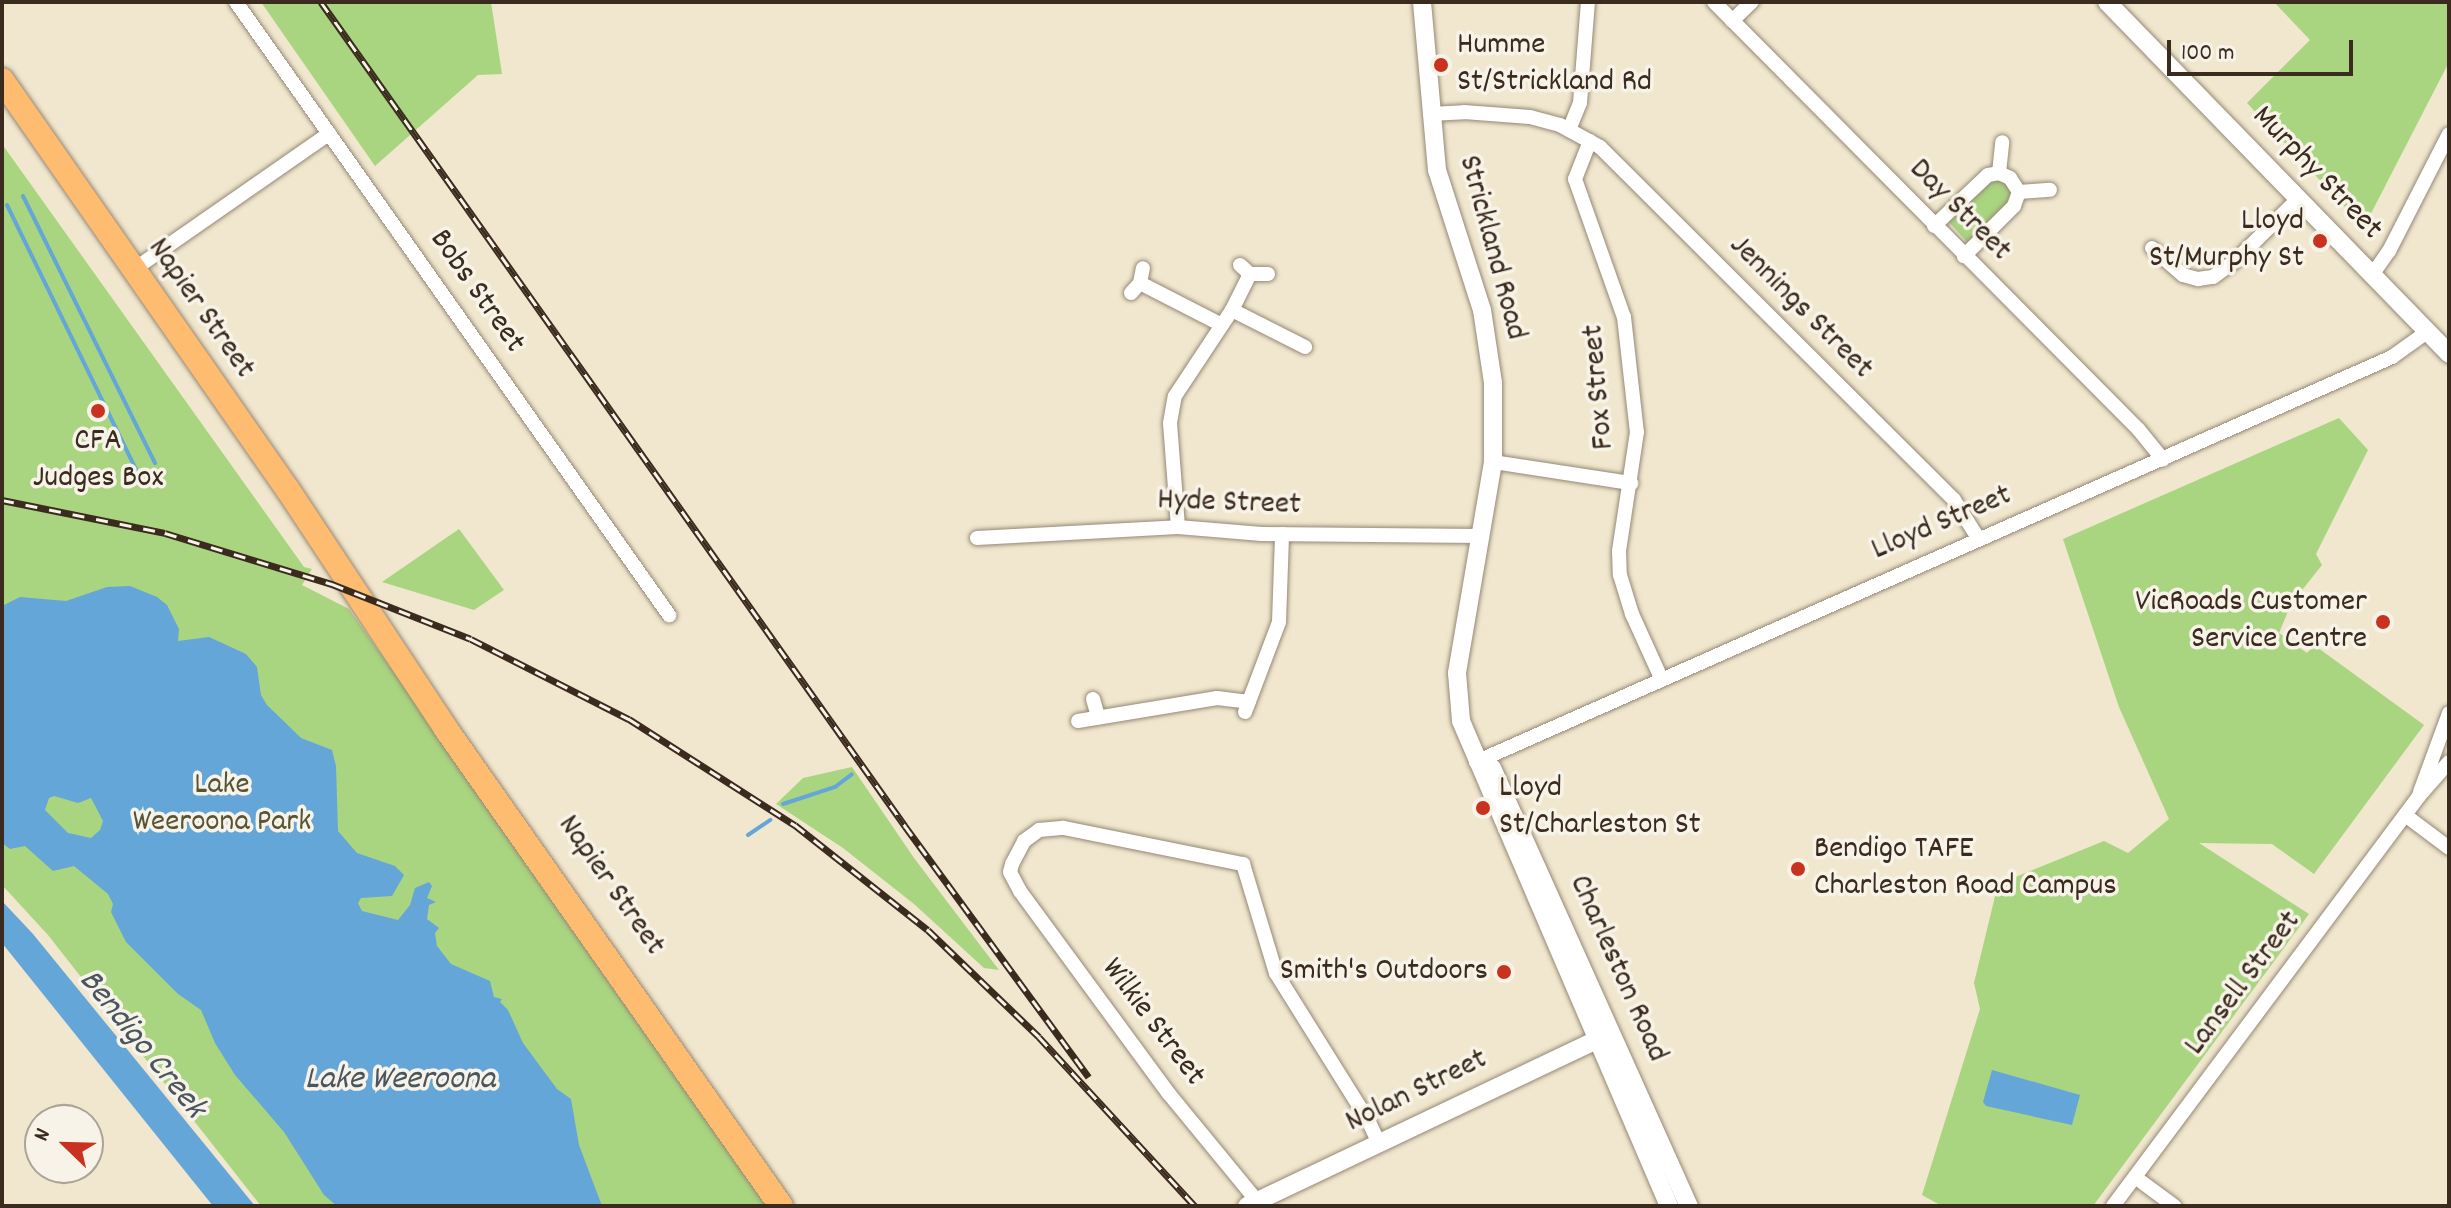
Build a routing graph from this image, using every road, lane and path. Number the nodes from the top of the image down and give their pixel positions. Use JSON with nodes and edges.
{"nodes":[{"id":1,"x":236,"y":2,"type":"edge"},
{"id":2,"x":1422,"y":2,"type":"edge"},
{"id":3,"x":1588,"y":2,"type":"edge"},
{"id":4,"x":1714,"y":2,"type":"edge"},
{"id":5,"x":1752,"y":2,"type":"edge"},
{"id":6,"x":2107,"y":2,"type":"edge"},
{"id":7,"x":1732,"y":21,"type":"junction"},
{"id":8,"x":2,"y":80,"type":"edge"},
{"id":9,"x":2,"y":106,"type":"edge"},
{"id":10,"x":1430,"y":114,"type":"junction"},
{"id":11,"x":1569,"y":130,"type":"junction"},
{"id":12,"x":329,"y":134,"type":"junction"},
{"id":13,"x":2449,"y":134,"type":"edge"},
{"id":14,"x":1590,"y":141,"type":"junction"},
{"id":15,"x":2002,"y":142,"type":"dead end"},
{"id":16,"x":1999,"y":173,"type":"junction"},
{"id":17,"x":2050,"y":190,"type":"dead end"},
{"id":18,"x":2019,"y":192,"type":"junction"},
{"id":19,"x":2298,"y":199,"type":"junction"},
{"id":20,"x":1934,"y":226,"type":"junction"},
{"id":21,"x":2152,"y":248,"type":"dead end"},
{"id":22,"x":1964,"y":256,"type":"junction"},
{"id":23,"x":128,"y":273,"type":"junction"},
{"id":24,"x":1268,"y":274,"type":"dead end"},
{"id":25,"x":2372,"y":275,"type":"junction"},
{"id":26,"x":1138,"y":281,"type":"dead end"},
{"id":27,"x":1232,"y":310,"type":"junction"},
{"id":28,"x":1222,"y":325,"type":"junction"},
{"id":29,"x":2427,"y":332,"type":"junction"},
{"id":30,"x":1305,"y":347,"type":"dead end"},
{"id":31,"x":2449,"y":354,"type":"edge"},
{"id":32,"x":2163,"y":460,"type":"junction"},
{"id":33,"x":1493,"y":462,"type":"junction"},
{"id":34,"x":1631,"y":483,"type":"junction"},
{"id":35,"x":1178,"y":527,"type":"junction"},
{"id":36,"x":1282,"y":534,"type":"junction"},
{"id":37,"x":1481,"y":536,"type":"junction"},
{"id":38,"x":977,"y":538,"type":"dead end"},
{"id":39,"x":1978,"y":538,"type":"junction"},
{"id":40,"x":669,"y":615,"type":"dead end"},
{"id":41,"x":1661,"y":678,"type":"junction"},
{"id":42,"x":1093,"y":699,"type":"dead end"},
{"id":43,"x":2449,"y":713,"type":"edge"},
{"id":44,"x":1098,"y":717,"type":"junction"},
{"id":45,"x":1078,"y":721,"type":"dead end"},
{"id":46,"x":1482,"y":760,"type":"junction"},
{"id":47,"x":2449,"y":762,"type":"edge"},
{"id":48,"x":2419,"y":796,"type":"junction"},
{"id":49,"x":2405,"y":815,"type":"junction"},
{"id":50,"x":2449,"y":848,"type":"edge"},
{"id":51,"x":1613,"y":1032,"type":"junction"},
{"id":52,"x":1595,"y":1041,"type":"junction"},
{"id":53,"x":681,"y":1052,"type":"junction"},
{"id":54,"x":1648,"y":1135,"type":"junction"},
{"id":55,"x":1379,"y":1144,"type":"junction"},
{"id":56,"x":2135,"y":1177,"type":"junction"},
{"id":57,"x":1252,"y":1204,"type":"edge"},
{"id":58,"x":781,"y":1206,"type":"edge"},
{"id":59,"x":796,"y":1206,"type":"edge"},
{"id":60,"x":1669,"y":1206,"type":"edge"},
{"id":61,"x":1689,"y":1206,"type":"edge"},
{"id":62,"x":2113,"y":1206,"type":"edge"},
{"id":63,"x":2174,"y":1206,"type":"edge"}],
"edges":[{"from":1,"to":12,"type":"street","name":"Bobs Street"},
{"from":2,"to":10,"type":"street","name":"Strickland Road"},
{"from":3,"to":11,"type":"street"},
{"from":4,"to":7,"type":"street","name":"Day Street"},
{"from":5,"to":7,"type":"street"},
{"from":6,"to":19,"type":"street","name":"Murphy Street"},
{"from":7,"to":20,"type":"street","name":"Day Street"},
{"from":8,"to":23,"type":"highway","name":"Napier Street"},
{"from":9,"to":23,"type":"highway","name":"Napier Street"},
{"from":10,"to":11,"type":"street","name":"Jennings Street"},
{"from":10,"to":33,"type":"street","name":"Strickland Road"},
{"from":11,"to":14,"type":"street","name":"Jennings Street"},
{"from":12,"to":23,"type":"street"},
{"from":12,"to":40,"type":"street","name":"Bobs Street"},
{"from":13,"to":25,"type":"street"},
{"from":14,"to":34,"type":"street","name":"Fox Street"},
{"from":14,"to":39,"type":"street","name":"Jennings Street"},
{"from":15,"to":16,"type":"street"},
{"from":16,"to":18,"type":"street"},
{"from":16,"to":20,"type":"street"},
{"from":17,"to":18,"type":"street"},
{"from":18,"to":22,"type":"street"},
{"from":19,"to":21,"type":"street"},
{"from":19,"to":25,"type":"street","name":"Murphy Street"},
{"from":20,"to":22,"type":"street","name":"Day Street"},
{"from":22,"to":32,"type":"street","name":"Day Street"},
{"from":23,"to":53,"type":"highway","name":"Napier Street"},
{"from":24,"to":27,"type":"street"},
{"from":25,"to":29,"type":"street","name":"Murphy Street"},
{"from":26,"to":28,"type":"street"},
{"from":27,"to":28,"type":"street"},
{"from":27,"to":30,"type":"street"},
{"from":28,"to":35,"type":"street"},
{"from":29,"to":31,"type":"street","name":"Murphy Street"},
{"from":29,"to":32,"type":"street","name":"Lloyd Street"},
{"from":32,"to":39,"type":"street","name":"Lloyd Street"},
{"from":33,"to":34,"type":"street"},
{"from":33,"to":37,"type":"street","name":"Strickland Road"},
{"from":34,"to":41,"type":"street","name":"Fox Street"},
{"from":35,"to":36,"type":"street","name":"Hyde Street"},
{"from":35,"to":38,"type":"street","name":"Hyde Street"},
{"from":36,"to":37,"type":"street","name":"Hyde Street"},
{"from":36,"to":44,"type":"street"},
{"from":37,"to":46,"type":"street","name":"Strickland Road"},
{"from":39,"to":41,"type":"street","name":"Lloyd Street"},
{"from":41,"to":46,"type":"street","name":"Lloyd Street"},
{"from":42,"to":44,"type":"street"},
{"from":43,"to":48,"type":"street","name":"Lansell Street"},
{"from":44,"to":45,"type":"street"},
{"from":46,"to":51,"type":"street","name":"Charleston Road"},
{"from":46,"to":52,"type":"street","name":"Charleston Road"},
{"from":47,"to":48,"type":"street","name":"Lansell Street"},
{"from":48,"to":49,"type":"street","name":"Lansell Street"},
{"from":49,"to":50,"type":"street"},
{"from":49,"to":56,"type":"street","name":"Lansell Street"},
{"from":51,"to":52,"type":"street","name":"Nolan Street"},
{"from":51,"to":54,"type":"street","name":"Charleston Road"},
{"from":52,"to":54,"type":"street","name":"Charleston Road"},
{"from":52,"to":55,"type":"street","name":"Nolan Street"},
{"from":53,"to":58,"type":"highway","name":"Napier Street"},
{"from":53,"to":59,"type":"highway","name":"Napier Street"},
{"from":54,"to":60,"type":"street","name":"Charleston Road"},
{"from":54,"to":61,"type":"street","name":"Charleston Road"},
{"from":55,"to":57,"type":"street","name":"Nolan Street"},
{"from":55,"to":57,"type":"street","name":"Wilkie Street"},
{"from":56,"to":62,"type":"street","name":"Lansell Street"},
{"from":56,"to":63,"type":"street"}]}
